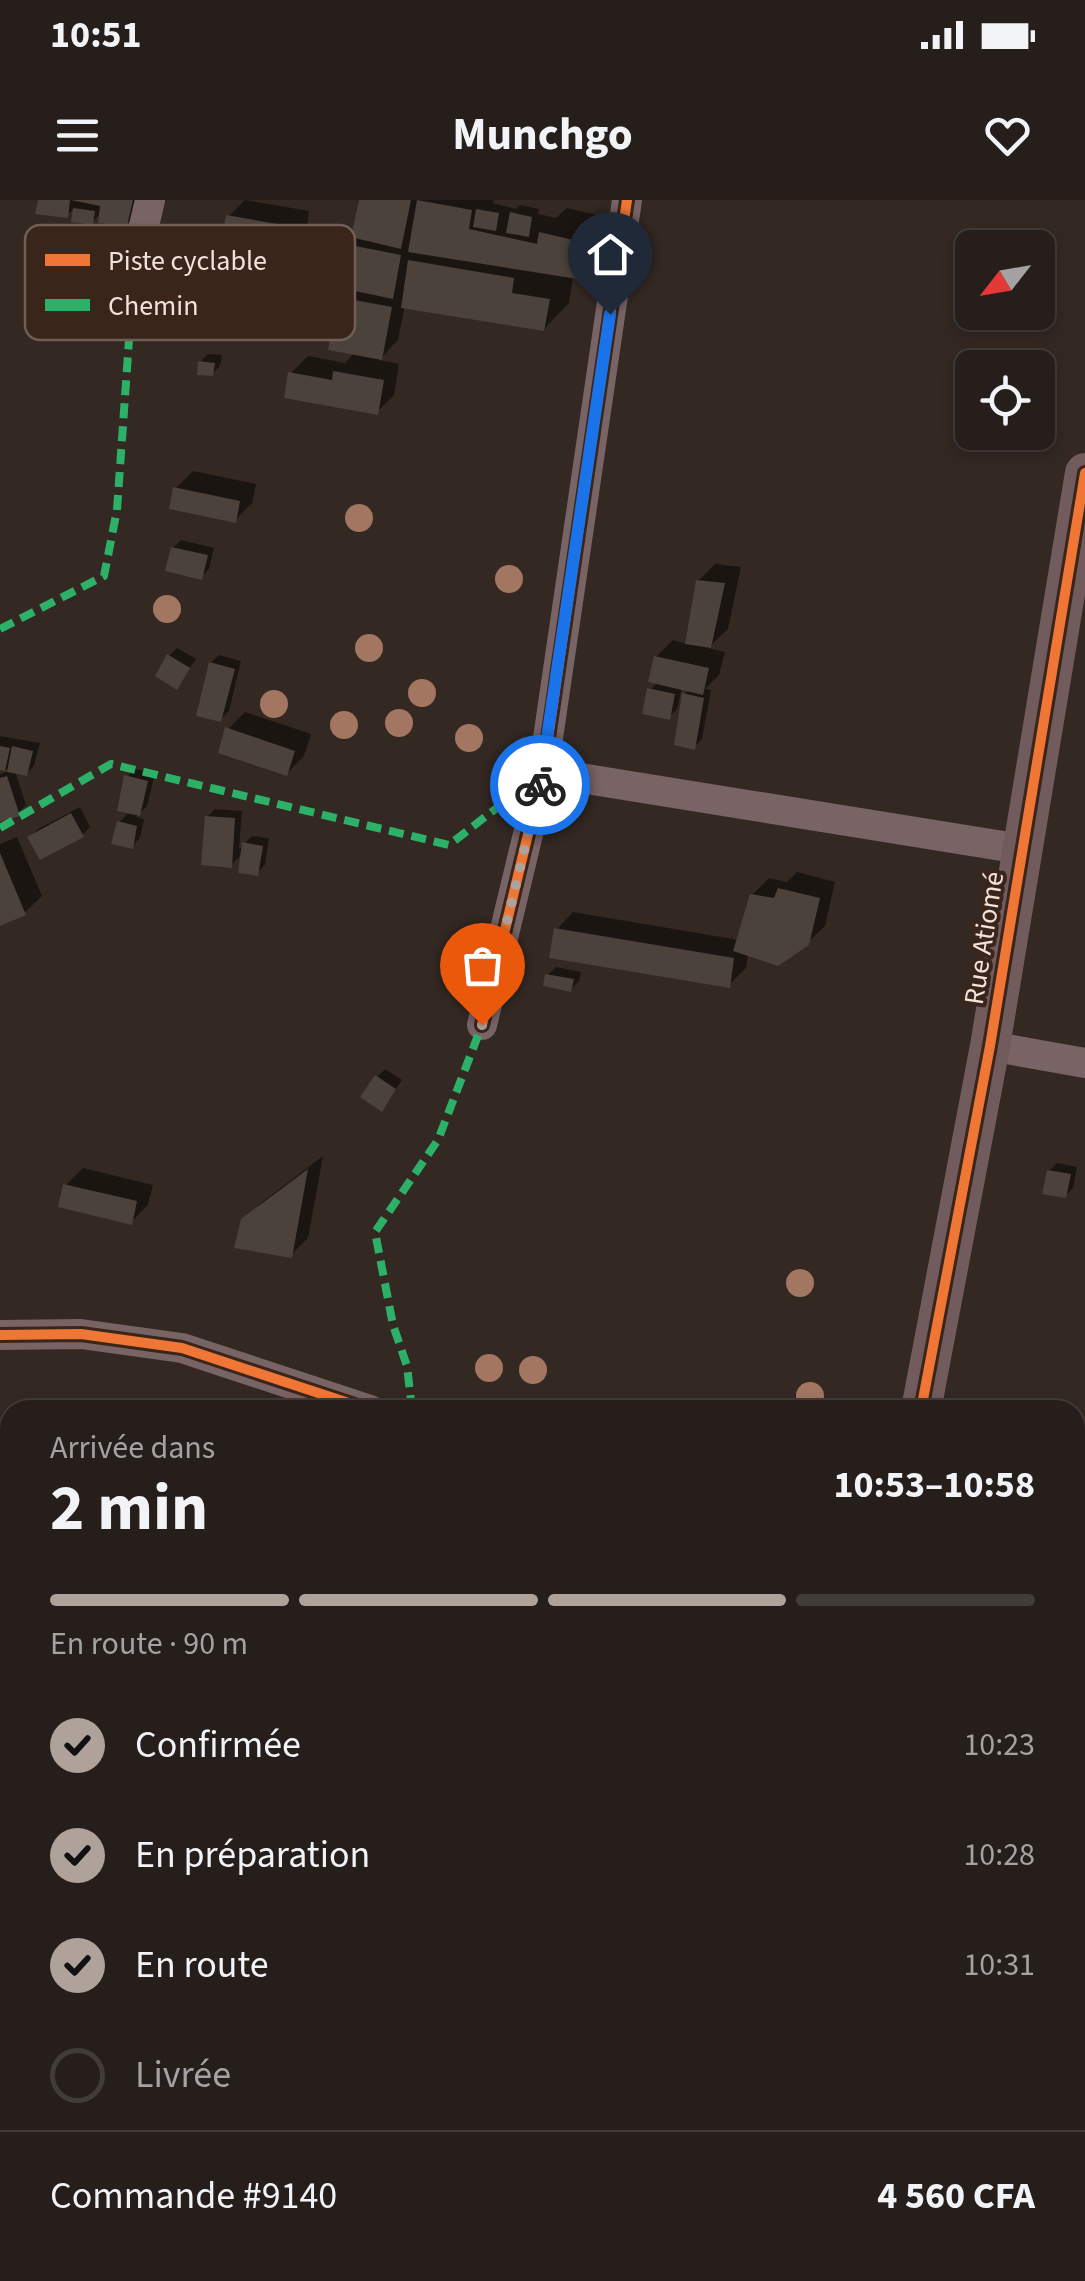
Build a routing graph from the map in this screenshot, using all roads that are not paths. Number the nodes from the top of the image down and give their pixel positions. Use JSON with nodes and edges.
{"nodes":[{"id":1,"x":150,"y":200,"type":"edge"},
{"id":2,"x":627,"y":200,"type":"edge"},
{"id":3,"x":144,"y":225,"type":"edge"},
{"id":4,"x":1083,"y":492,"type":"edge"},
{"id":5,"x":543,"y":772,"type":"junction"},
{"id":6,"x":1020,"y":849,"type":"junction"},
{"id":7,"x":482,"y":1025,"type":"dead end"},
{"id":8,"x":990,"y":1046,"type":"junction"},
{"id":9,"x":1085,"y":1062,"type":"edge"},
{"id":10,"x":0,"y":1335,"type":"edge"},
{"id":11,"x":340,"y":1400,"type":"edge"},
{"id":12,"x":923,"y":1400,"type":"edge"}],
"edges":[{"from":1,"to":3,"type":"street"},
{"from":2,"to":5,"type":"street"},
{"from":4,"to":6,"type":"street","name":"Rue Atiomé"},
{"from":5,"to":6,"type":"street"},
{"from":5,"to":7,"type":"street"},
{"from":6,"to":8,"type":"street","name":"Rue Atiomé"},
{"from":8,"to":9,"type":"street"},
{"from":8,"to":12,"type":"street","name":"Rue Atiomé"},
{"from":10,"to":11,"type":"street"}]}
